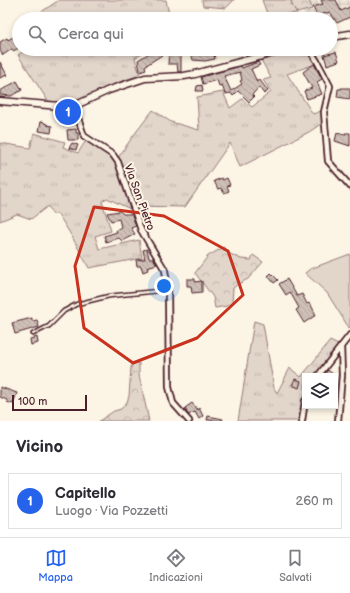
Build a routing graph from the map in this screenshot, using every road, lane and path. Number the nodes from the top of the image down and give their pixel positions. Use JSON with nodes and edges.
{"nodes":[{"id":1,"x":350,"y":34,"type":"edge"},
{"id":2,"x":338,"y":36,"type":"edge"},
{"id":3,"x":262,"y":56,"type":"edge"},
{"id":4,"x":314,"y":56,"type":"edge"},
{"id":5,"x":0,"y":101,"type":"edge"},
{"id":6,"x":74,"y":106,"type":"junction"},
{"id":7,"x":350,"y":186,"type":"edge"},
{"id":8,"x":168,"y":290,"type":"junction"},
{"id":9,"x":33,"y":334,"type":"dead end"},
{"id":10,"x":350,"y":335,"type":"edge"},
{"id":11,"x":340,"y":346,"type":"junction"},
{"id":12,"x":320,"y":373,"type":"edge"},
{"id":13,"x":304,"y":409,"type":"edge"},
{"id":14,"x":189,"y":421,"type":"edge"},
{"id":15,"x":302,"y":421,"type":"edge"},
{"id":16,"x":338,"y":421,"type":"edge"}],
"edges":[{"from":1,"to":2,"type":"street"},
{"from":3,"to":6,"type":"street"},
{"from":4,"to":7,"type":"street"},
{"from":5,"to":6,"type":"street"},
{"from":6,"to":8,"type":"street","name":"Via San Pietro"},
{"from":8,"to":9,"type":"lane"},
{"from":8,"to":14,"type":"street","name":"Via San Pietro"},
{"from":10,"to":11,"type":"street"},
{"from":11,"to":12,"type":"street"},
{"from":11,"to":16,"type":"street"},
{"from":13,"to":15,"type":"street"}]}
